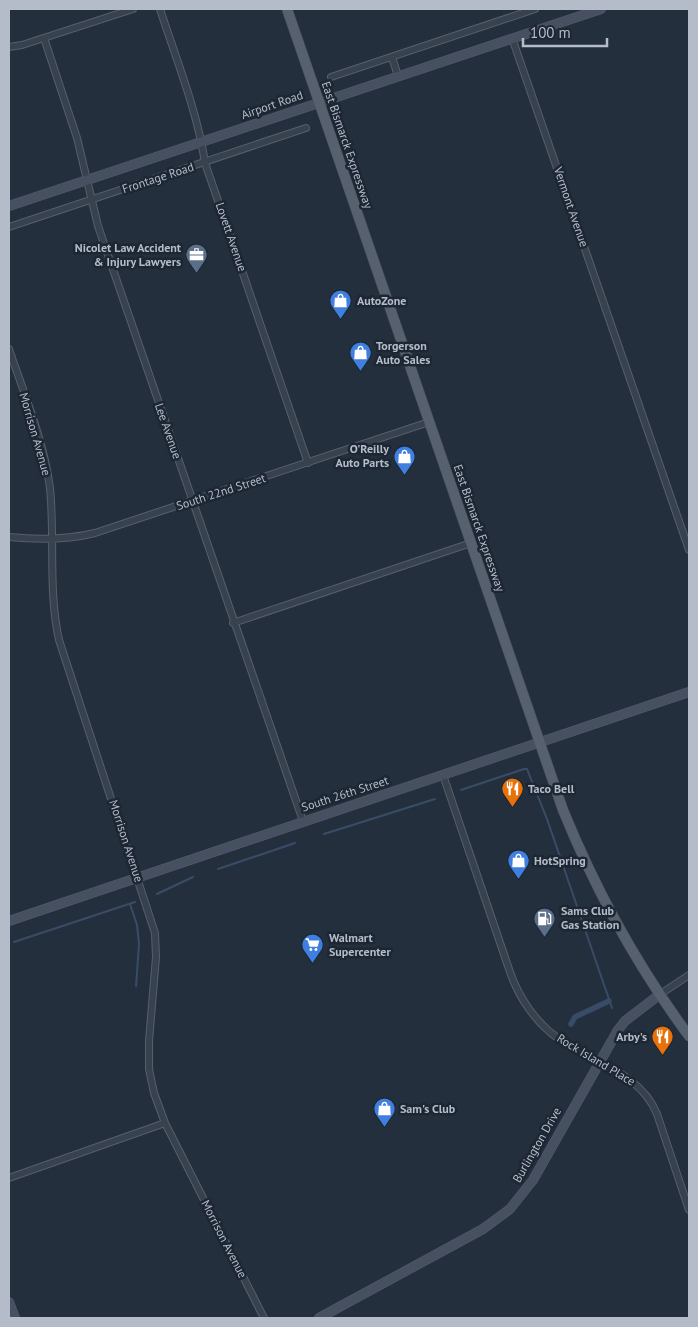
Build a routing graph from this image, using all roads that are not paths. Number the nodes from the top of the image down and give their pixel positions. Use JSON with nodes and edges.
{"nodes":[{"id":1,"x":133,"y":9,"type":"edge"},
{"id":2,"x":160,"y":9,"type":"edge"},
{"id":3,"x":287,"y":9,"type":"edge"},
{"id":4,"x":535,"y":9,"type":"edge"},
{"id":5,"x":601,"y":9,"type":"edge"},
{"id":6,"x":44,"y":38,"type":"junction"},
{"id":7,"x":512,"y":38,"type":"junction"},
{"id":8,"x":9,"y":47,"type":"edge"},
{"id":9,"x":392,"y":57,"type":"junction"},
{"id":10,"x":398,"y":76,"type":"junction"},
{"id":11,"x":331,"y":77,"type":"dead end"},
{"id":12,"x":319,"y":103,"type":"junction"},
{"id":13,"x":306,"y":128,"type":"dead end"},
{"id":14,"x":202,"y":142,"type":"junction"},
{"id":15,"x":205,"y":162,"type":"junction"},
{"id":16,"x":87,"y":180,"type":"junction"},
{"id":17,"x":91,"y":200,"type":"junction"},
{"id":18,"x":9,"y":206,"type":"edge"},
{"id":19,"x":9,"y":227,"type":"edge"},
{"id":20,"x":9,"y":351,"type":"edge"},
{"id":21,"x":429,"y":422,"type":"junction"},
{"id":22,"x":308,"y":463,"type":"junction"},
{"id":23,"x":192,"y":501,"type":"junction"},
{"id":24,"x":9,"y":538,"type":"edge"},
{"id":25,"x":52,"y":540,"type":"junction"},
{"id":26,"x":471,"y":544,"type":"junction"},
{"id":27,"x":689,"y":550,"type":"edge"},
{"id":28,"x":233,"y":623,"type":"junction"},
{"id":29,"x":689,"y":692,"type":"edge"},
{"id":30,"x":539,"y":742,"type":"junction"},
{"id":31,"x":443,"y":775,"type":"junction"},
{"id":32,"x":303,"y":821,"type":"junction"},
{"id":33,"x":138,"y":877,"type":"junction"},
{"id":34,"x":9,"y":921,"type":"edge"},
{"id":35,"x":689,"y":975,"type":"edge"},
{"id":36,"x":660,"y":995,"type":"junction"},
{"id":37,"x":689,"y":1036,"type":"edge"},
{"id":38,"x":598,"y":1062,"type":"junction"},
{"id":39,"x":165,"y":1123,"type":"junction"},
{"id":40,"x":9,"y":1178,"type":"edge"},
{"id":41,"x":689,"y":1210,"type":"edge"},
{"id":42,"x":9,"y":1302,"type":"edge"},
{"id":43,"x":14,"y":1318,"type":"edge"},
{"id":44,"x":264,"y":1318,"type":"edge"},
{"id":45,"x":319,"y":1318,"type":"edge"}],
"edges":[{"from":1,"to":6,"type":"street"},
{"from":2,"to":14,"type":"street","name":"Lovett Avenue"},
{"from":3,"to":12,"type":"main road","name":"East Bismarck Expressway"},
{"from":4,"to":9,"type":"street"},
{"from":5,"to":7,"type":"street","name":"Airport Road"},
{"from":6,"to":8,"type":"street"},
{"from":6,"to":16,"type":"street","name":"Lee Avenue"},
{"from":7,"to":10,"type":"street","name":"Airport Road"},
{"from":7,"to":27,"type":"street","name":"Vermont Avenue"},
{"from":9,"to":10,"type":"street"},
{"from":9,"to":11,"type":"street"},
{"from":10,"to":12,"type":"street","name":"Airport Road"},
{"from":12,"to":14,"type":"street","name":"Airport Road"},
{"from":12,"to":21,"type":"main road","name":"East Bismarck Expressway"},
{"from":13,"to":15,"type":"street","name":"Frontage Road"},
{"from":14,"to":15,"type":"street","name":"Lovett Avenue"},
{"from":14,"to":16,"type":"street","name":"Airport Road"},
{"from":15,"to":17,"type":"street","name":"Frontage Road"},
{"from":15,"to":22,"type":"street","name":"Lovett Avenue"},
{"from":16,"to":17,"type":"street","name":"Lee Avenue"},
{"from":16,"to":18,"type":"street","name":"Airport Road"},
{"from":17,"to":19,"type":"street","name":"Frontage Road"},
{"from":17,"to":23,"type":"street","name":"Lee Avenue"},
{"from":20,"to":25,"type":"street","name":"Morrison Avenue"},
{"from":21,"to":22,"type":"street","name":"South 22nd Street"},
{"from":21,"to":26,"type":"main road","name":"East Bismarck Expressway"},
{"from":22,"to":23,"type":"street","name":"South 22nd Street"},
{"from":23,"to":25,"type":"street","name":"South 22nd Street"},
{"from":23,"to":28,"type":"street","name":"Lee Avenue"},
{"from":24,"to":25,"type":"street","name":"South 22nd Street"},
{"from":25,"to":33,"type":"street","name":"Morrison Avenue"},
{"from":26,"to":28,"type":"street"},
{"from":26,"to":30,"type":"main road","name":"East Bismarck Expressway"},
{"from":28,"to":32,"type":"street","name":"Lee Avenue"},
{"from":29,"to":30,"type":"street","name":"South 26th Street"},
{"from":30,"to":31,"type":"street","name":"South 26th Street"},
{"from":30,"to":36,"type":"main road","name":"East Bismarck Expressway"},
{"from":31,"to":32,"type":"street","name":"South 26th Street"},
{"from":31,"to":38,"type":"street","name":"Rock Island Place"},
{"from":32,"to":33,"type":"street","name":"South 26th Street"},
{"from":33,"to":34,"type":"street","name":"South 26th Street"},
{"from":33,"to":39,"type":"street","name":"Morrison Avenue"},
{"from":35,"to":36,"type":"street","name":"Burlington Drive"},
{"from":36,"to":37,"type":"main road","name":"East Bismarck Expressway"},
{"from":36,"to":38,"type":"street","name":"Burlington Drive"},
{"from":38,"to":41,"type":"street","name":"Rock Island Place"},
{"from":38,"to":45,"type":"street","name":"Burlington Drive"},
{"from":39,"to":40,"type":"street"},
{"from":39,"to":44,"type":"street","name":"Morrison Avenue"},
{"from":42,"to":43,"type":"street"}]}
